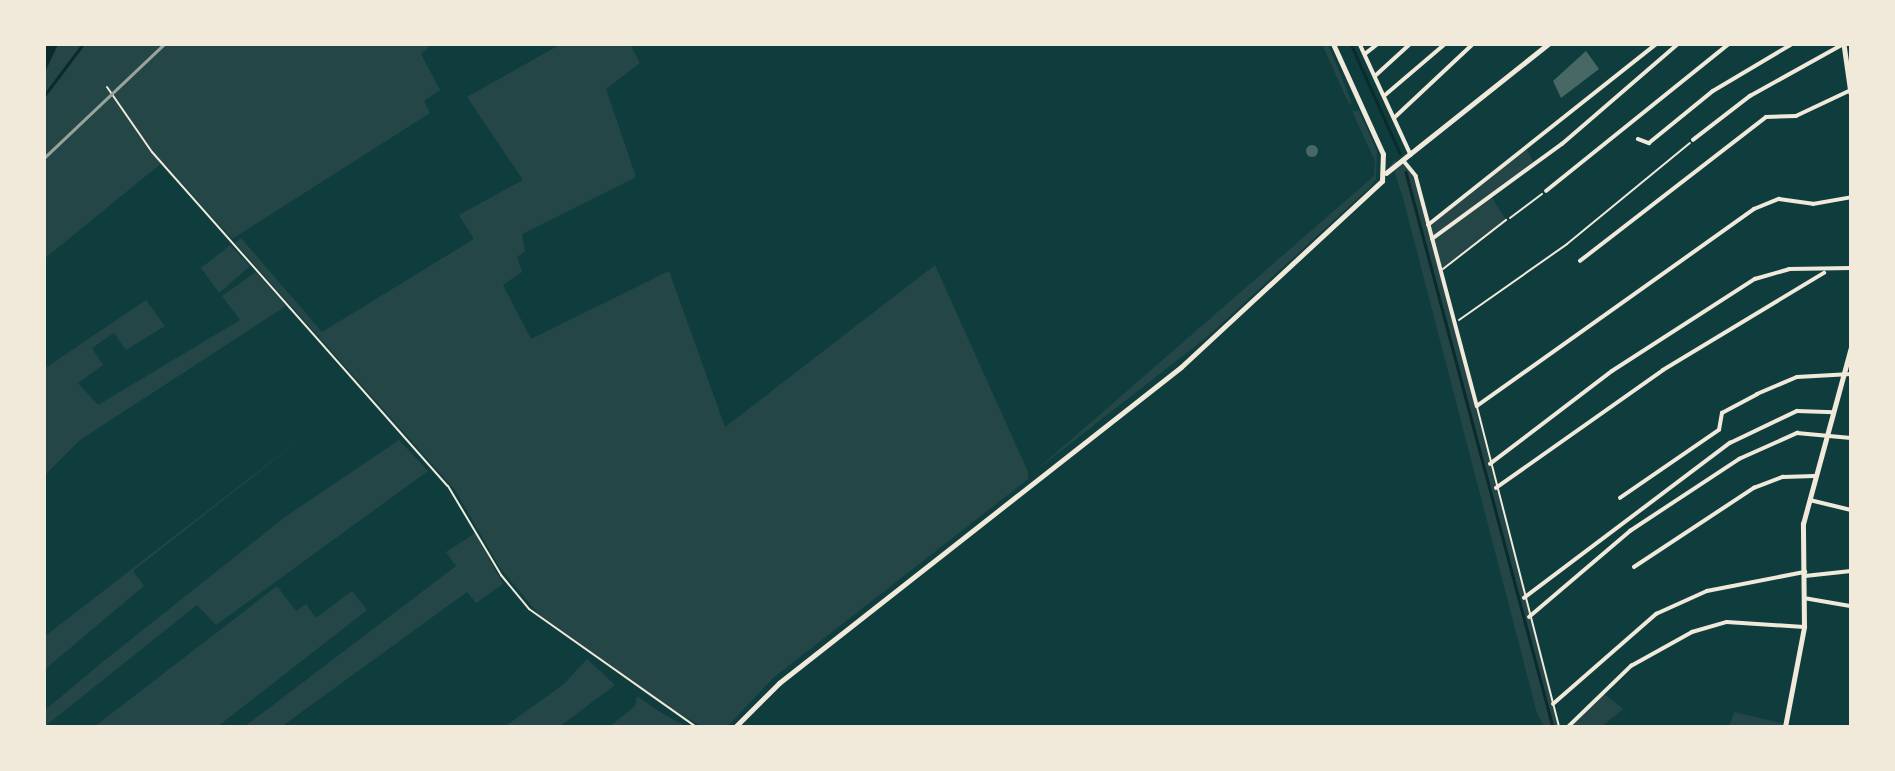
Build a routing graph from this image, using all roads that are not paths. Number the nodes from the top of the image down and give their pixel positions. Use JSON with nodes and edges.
{"nodes":[{"id":1,"x":1334,"y":44,"type":"edge"},
{"id":2,"x":1360,"y":44,"type":"edge"},
{"id":3,"x":1378,"y":44,"type":"edge"},
{"id":4,"x":1410,"y":44,"type":"edge"},
{"id":5,"x":1446,"y":44,"type":"edge"},
{"id":6,"x":1473,"y":44,"type":"edge"},
{"id":7,"x":1548,"y":44,"type":"edge"},
{"id":8,"x":1656,"y":44,"type":"edge"},
{"id":9,"x":1678,"y":44,"type":"edge"},
{"id":10,"x":1729,"y":44,"type":"edge"},
{"id":11,"x":1792,"y":44,"type":"edge"},
{"id":12,"x":1844,"y":44,"type":"edge"},
{"id":13,"x":1364,"y":54,"type":"junction"},
{"id":14,"x":1375,"y":76,"type":"junction"},
{"id":15,"x":107,"y":87,"type":"dead end"},
{"id":16,"x":1851,"y":91,"type":"edge"},
{"id":17,"x":1384,"y":96,"type":"junction"},
{"id":18,"x":1394,"y":118,"type":"junction"},
{"id":19,"x":1638,"y":139,"type":"dead end"},
{"id":20,"x":1693,"y":140,"type":"road end"},
{"id":21,"x":1411,"y":155,"type":"junction"},
{"id":22,"x":1404,"y":160,"type":"junction"},
{"id":23,"x":1386,"y":173,"type":"junction"},
{"id":24,"x":1546,"y":191,"type":"road end"},
{"id":25,"x":1851,"y":197,"type":"edge"},
{"id":26,"x":1506,"y":220,"type":"road end"},
{"id":27,"x":1428,"y":225,"type":"junction"},
{"id":28,"x":1432,"y":239,"type":"junction"},
{"id":29,"x":1580,"y":261,"type":"dead end"},
{"id":30,"x":1851,"y":268,"type":"edge"},
{"id":31,"x":1440,"y":272,"type":"junction"},
{"id":32,"x":1825,"y":272,"type":"junction"},
{"id":33,"x":1851,"y":347,"type":"edge"},
{"id":34,"x":1845,"y":372,"type":"junction"},
{"id":35,"x":1851,"y":374,"type":"edge"},
{"id":36,"x":1477,"y":406,"type":"junction"},
{"id":37,"x":1834,"y":412,"type":"junction"},
{"id":38,"x":1826,"y":435,"type":"junction"},
{"id":39,"x":1851,"y":438,"type":"edge"},
{"id":40,"x":1490,"y":464,"type":"junction"},
{"id":41,"x":1814,"y":476,"type":"junction"},
{"id":42,"x":1496,"y":488,"type":"junction"},
{"id":43,"x":1620,"y":498,"type":"dead end"},
{"id":44,"x":1808,"y":499,"type":"junction"},
{"id":45,"x":1851,"y":510,"type":"edge"},
{"id":46,"x":1634,"y":567,"type":"dead end"},
{"id":47,"x":1851,"y":571,"type":"edge"},
{"id":48,"x":1805,"y":574,"type":"junction"},
{"id":49,"x":1524,"y":598,"type":"junction"},
{"id":50,"x":1804,"y":598,"type":"junction"},
{"id":51,"x":1851,"y":606,"type":"edge"},
{"id":52,"x":1529,"y":617,"type":"junction"},
{"id":53,"x":1804,"y":627,"type":"junction"},
{"id":54,"x":1553,"y":704,"type":"junction"},
{"id":55,"x":696,"y":727,"type":"edge"},
{"id":56,"x":735,"y":727,"type":"edge"},
{"id":57,"x":1559,"y":727,"type":"edge"},
{"id":58,"x":1568,"y":727,"type":"edge"},
{"id":59,"x":1785,"y":727,"type":"edge"}],
"edges":[{"from":1,"to":23,"type":"main road"},
{"from":2,"to":13,"type":"street"},
{"from":3,"to":13,"type":"street"},
{"from":4,"to":14,"type":"street"},
{"from":5,"to":17,"type":"street"},
{"from":6,"to":18,"type":"street"},
{"from":7,"to":21,"type":"street"},
{"from":8,"to":27,"type":"street"},
{"from":9,"to":28,"type":"street"},
{"from":10,"to":24,"type":"street"},
{"from":11,"to":19,"type":"street"},
{"from":12,"to":16,"type":"street"},
{"from":12,"to":20,"type":"street"},
{"from":13,"to":14,"type":"street"},
{"from":14,"to":17,"type":"street"},
{"from":15,"to":55,"type":"lane"},
{"from":16,"to":29,"type":"street"},
{"from":17,"to":18,"type":"street"},
{"from":18,"to":21,"type":"street"},
{"from":21,"to":22,"type":"street"},
{"from":22,"to":23,"type":"street"},
{"from":22,"to":27,"type":"street"},
{"from":23,"to":56,"type":"main road"},
{"from":25,"to":36,"type":"street"},
{"from":26,"to":31,"type":"lane"},
{"from":27,"to":28,"type":"street"},
{"from":28,"to":31,"type":"street"},
{"from":30,"to":32,"type":"street"},
{"from":31,"to":36,"type":"street"},
{"from":32,"to":40,"type":"street"},
{"from":32,"to":42,"type":"street"},
{"from":33,"to":34,"type":"street"},
{"from":34,"to":35,"type":"street"},
{"from":34,"to":37,"type":"street"},
{"from":34,"to":43,"type":"street"},
{"from":36,"to":40,"type":"lane"},
{"from":37,"to":38,"type":"street"},
{"from":37,"to":49,"type":"street"},
{"from":38,"to":39,"type":"street"},
{"from":38,"to":41,"type":"street"},
{"from":38,"to":52,"type":"street"},
{"from":40,"to":42,"type":"lane"},
{"from":41,"to":44,"type":"street"},
{"from":41,"to":46,"type":"street"},
{"from":42,"to":49,"type":"lane"},
{"from":44,"to":45,"type":"street"},
{"from":44,"to":48,"type":"street"},
{"from":47,"to":48,"type":"street"},
{"from":48,"to":50,"type":"street"},
{"from":48,"to":54,"type":"street"},
{"from":49,"to":52,"type":"lane"},
{"from":50,"to":51,"type":"street"},
{"from":50,"to":53,"type":"street"},
{"from":52,"to":54,"type":"lane"},
{"from":53,"to":58,"type":"street"},
{"from":53,"to":59,"type":"street"},
{"from":54,"to":57,"type":"lane"}]}
